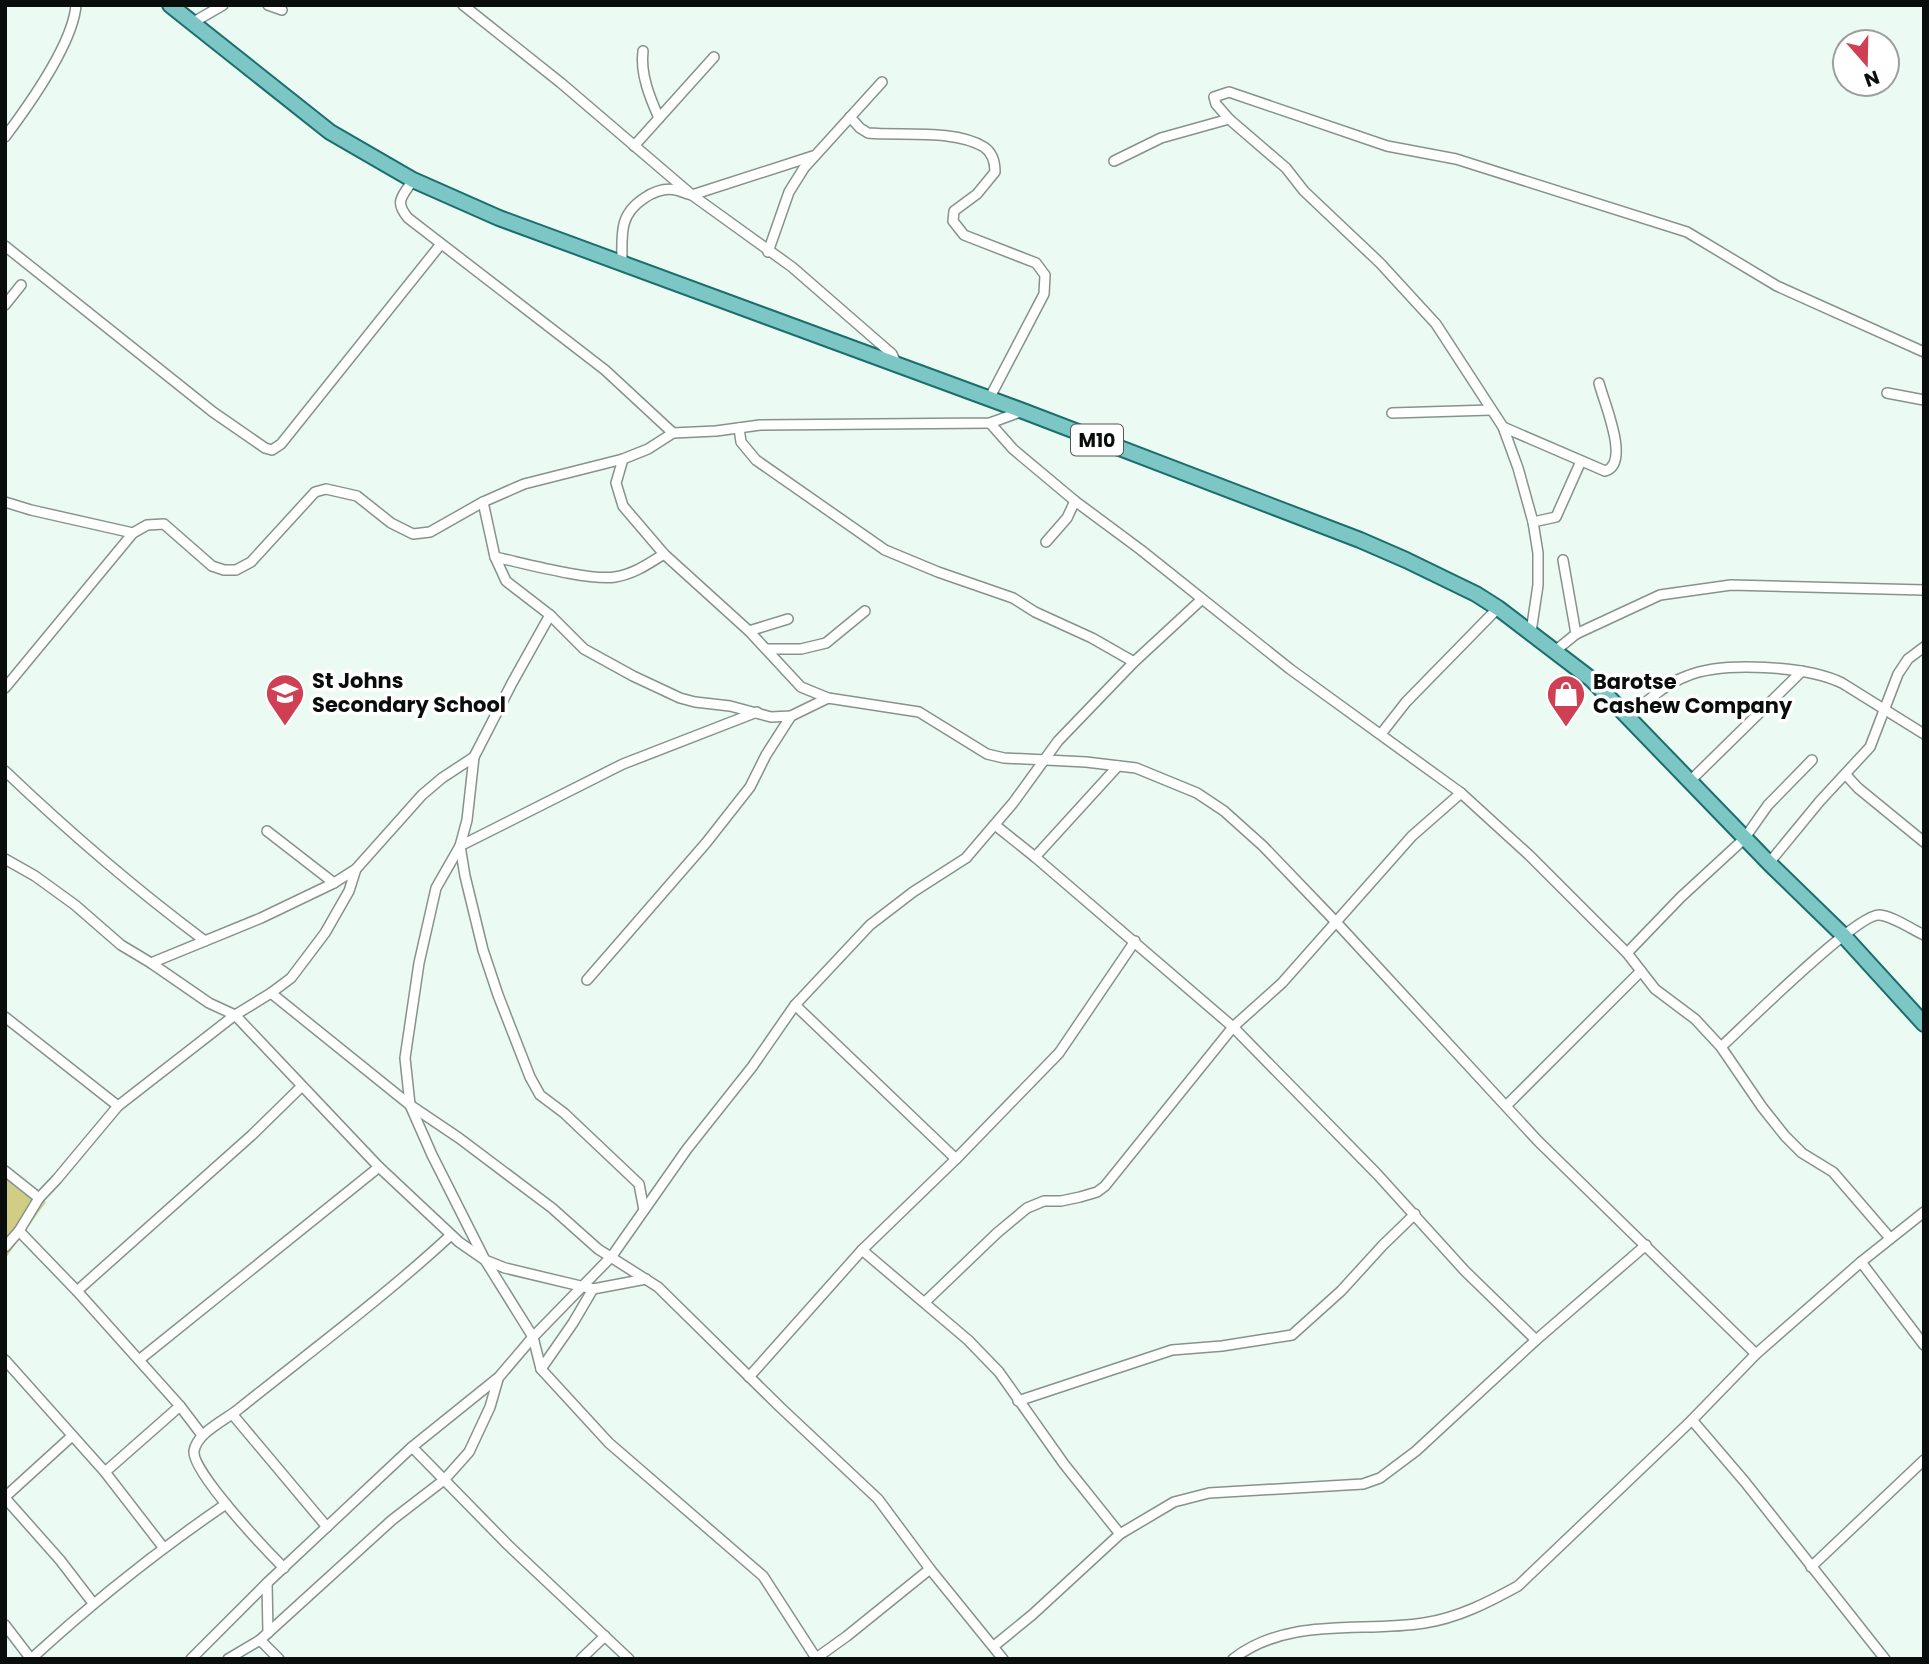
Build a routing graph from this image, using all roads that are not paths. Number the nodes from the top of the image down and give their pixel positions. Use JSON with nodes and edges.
{"nodes":[{"id":1,"x":76,"y":5,"type":"edge"},
{"id":2,"x":170,"y":5,"type":"edge"},
{"id":3,"x":223,"y":5,"type":"edge"},
{"id":4,"x":268,"y":5,"type":"edge"},
{"id":5,"x":463,"y":5,"type":"edge"},
{"id":6,"x":282,"y":9,"type":"dead end"},
{"id":7,"x":192,"y":23,"type":"junction"},
{"id":8,"x":643,"y":51,"type":"dead end"},
{"id":9,"x":714,"y":57,"type":"dead end"},
{"id":10,"x":882,"y":82,"type":"dead end"},
{"id":11,"x":850,"y":117,"type":"junction"},
{"id":12,"x":659,"y":118,"type":"junction"},
{"id":13,"x":1228,"y":119,"type":"junction"},
{"id":14,"x":5,"y":137,"type":"edge"},
{"id":15,"x":634,"y":146,"type":"junction"},
{"id":16,"x":813,"y":156,"type":"junction"},
{"id":17,"x":1114,"y":161,"type":"dead end"},
{"id":18,"x":413,"y":180,"type":"junction"},
{"id":19,"x":692,"y":195,"type":"junction"},
{"id":20,"x":442,"y":244,"type":"junction"},
{"id":21,"x":5,"y":246,"type":"edge"},
{"id":22,"x":768,"y":252,"type":"junction"},
{"id":23,"x":622,"y":263,"type":"junction"},
{"id":24,"x":21,"y":285,"type":"dead end"},
{"id":25,"x":5,"y":305,"type":"edge"},
{"id":26,"x":1924,"y":352,"type":"edge"},
{"id":27,"x":897,"y":365,"type":"junction"},
{"id":28,"x":1599,"y":383,"type":"dead end"},
{"id":29,"x":1887,"y":393,"type":"dead end"},
{"id":30,"x":989,"y":399,"type":"junction"},
{"id":31,"x":1924,"y":400,"type":"edge"},
{"id":32,"x":1023,"y":411,"type":"junction"},
{"id":33,"x":1491,"y":411,"type":"junction"},
{"id":34,"x":1392,"y":413,"type":"dead end"},
{"id":35,"x":990,"y":423,"type":"junction"},
{"id":36,"x":1503,"y":427,"type":"junction"},
{"id":37,"x":739,"y":428,"type":"junction"},
{"id":38,"x":673,"y":433,"type":"junction"},
{"id":39,"x":623,"y":459,"type":"junction"},
{"id":40,"x":1581,"y":461,"type":"junction"},
{"id":41,"x":1074,"y":501,"type":"junction"},
{"id":42,"x":5,"y":502,"type":"edge"},
{"id":43,"x":483,"y":502,"type":"junction"},
{"id":44,"x":1533,"y":522,"type":"junction"},
{"id":45,"x":133,"y":533,"type":"junction"},
{"id":46,"x":1046,"y":542,"type":"dead end"},
{"id":47,"x":664,"y":554,"type":"junction"},
{"id":48,"x":495,"y":557,"type":"junction"},
{"id":49,"x":1563,"y":560,"type":"dead end"},
{"id":50,"x":1924,"y":590,"type":"edge"},
{"id":51,"x":1201,"y":600,"type":"junction"},
{"id":52,"x":1498,"y":608,"type":"junction"},
{"id":53,"x":865,"y":611,"type":"dead end"},
{"id":54,"x":550,"y":615,"type":"junction"},
{"id":55,"x":788,"y":619,"type":"dead end"},
{"id":56,"x":749,"y":631,"type":"junction"},
{"id":57,"x":1531,"y":632,"type":"junction"},
{"id":58,"x":1576,"y":634,"type":"junction"},
{"id":59,"x":768,"y":649,"type":"junction"},
{"id":60,"x":1555,"y":650,"type":"junction"},
{"id":61,"x":1922,"y":650,"type":"edge"},
{"id":62,"x":1134,"y":662,"type":"junction"},
{"id":63,"x":1802,"y":671,"type":"junction"},
{"id":64,"x":5,"y":688,"type":"edge"},
{"id":65,"x":828,"y":698,"type":"junction"},
{"id":66,"x":1885,"y":709,"type":"junction"},
{"id":67,"x":757,"y":712,"type":"junction"},
{"id":68,"x":791,"y":716,"type":"junction"},
{"id":69,"x":1628,"y":716,"type":"junction"},
{"id":70,"x":1381,"y":734,"type":"junction"},
{"id":71,"x":1924,"y":734,"type":"edge"},
{"id":72,"x":474,"y":757,"type":"junction"},
{"id":73,"x":1812,"y":760,"type":"dead end"},
{"id":74,"x":1044,"y":762,"type":"junction"},
{"id":75,"x":1118,"y":765,"type":"junction"},
{"id":76,"x":5,"y":771,"type":"edge"},
{"id":77,"x":1846,"y":775,"type":"junction"},
{"id":78,"x":1690,"y":780,"type":"junction"},
{"id":79,"x":1461,"y":793,"type":"junction"},
{"id":80,"x":995,"y":825,"type":"junction"},
{"id":81,"x":267,"y":831,"type":"dead end"},
{"id":82,"x":1744,"y":839,"type":"junction"},
{"id":83,"x":1924,"y":842,"type":"edge"},
{"id":84,"x":460,"y":846,"type":"junction"},
{"id":85,"x":1035,"y":858,"type":"junction"},
{"id":86,"x":5,"y":859,"type":"edge"},
{"id":87,"x":1769,"y":863,"type":"junction"},
{"id":88,"x":356,"y":869,"type":"junction"},
{"id":89,"x":334,"y":883,"type":"junction"},
{"id":90,"x":1335,"y":921,"type":"junction"},
{"id":91,"x":1843,"y":935,"type":"junction"},
{"id":92,"x":1924,"y":935,"type":"edge"},
{"id":93,"x":205,"y":941,"type":"junction"},
{"id":94,"x":1135,"y":941,"type":"junction"},
{"id":95,"x":1627,"y":953,"type":"junction"},
{"id":96,"x":151,"y":963,"type":"junction"},
{"id":97,"x":1641,"y":971,"type":"junction"},
{"id":98,"x":587,"y":980,"type":"dead end"},
{"id":99,"x":271,"y":993,"type":"junction"},
{"id":100,"x":796,"y":1005,"type":"junction"},
{"id":101,"x":234,"y":1015,"type":"junction"},
{"id":102,"x":5,"y":1017,"type":"edge"},
{"id":103,"x":1924,"y":1024,"type":"edge"},
{"id":104,"x":1233,"y":1027,"type":"junction"},
{"id":105,"x":1721,"y":1047,"type":"junction"},
{"id":106,"x":301,"y":1087,"type":"junction"},
{"id":107,"x":410,"y":1105,"type":"junction"},
{"id":108,"x":118,"y":1106,"type":"junction"},
{"id":109,"x":1506,"y":1106,"type":"junction"},
{"id":110,"x":956,"y":1158,"type":"junction"},
{"id":111,"x":379,"y":1167,"type":"junction"},
{"id":112,"x":5,"y":1171,"type":"edge"},
{"id":113,"x":38,"y":1198,"type":"junction"},
{"id":114,"x":643,"y":1210,"type":"junction"},
{"id":115,"x":1924,"y":1212,"type":"edge"},
{"id":116,"x":1415,"y":1214,"type":"junction"},
{"id":117,"x":19,"y":1231,"type":"junction"},
{"id":118,"x":451,"y":1235,"type":"junction"},
{"id":119,"x":1890,"y":1238,"type":"junction"},
{"id":120,"x":1646,"y":1245,"type":"junction"},
{"id":121,"x":5,"y":1247,"type":"edge"},
{"id":122,"x":862,"y":1250,"type":"junction"},
{"id":123,"x":612,"y":1256,"type":"junction"},
{"id":124,"x":485,"y":1260,"type":"junction"},
{"id":125,"x":1861,"y":1262,"type":"junction"},
{"id":126,"x":646,"y":1279,"type":"junction"},
{"id":127,"x":581,"y":1287,"type":"junction"},
{"id":128,"x":593,"y":1289,"type":"junction"},
{"id":129,"x":77,"y":1291,"type":"junction"},
{"id":130,"x":925,"y":1302,"type":"junction"},
{"id":131,"x":533,"y":1337,"type":"junction"},
{"id":132,"x":1536,"y":1340,"type":"junction"},
{"id":133,"x":1924,"y":1345,"type":"edge"},
{"id":134,"x":1756,"y":1354,"type":"junction"},
{"id":135,"x":139,"y":1360,"type":"junction"},
{"id":136,"x":6,"y":1363,"type":"edge"},
{"id":137,"x":541,"y":1369,"type":"junction"},
{"id":138,"x":499,"y":1377,"type":"junction"},
{"id":139,"x":749,"y":1377,"type":"junction"},
{"id":140,"x":1018,"y":1401,"type":"junction"},
{"id":141,"x":180,"y":1406,"type":"junction"},
{"id":142,"x":233,"y":1415,"type":"junction"},
{"id":143,"x":1692,"y":1420,"type":"junction"},
{"id":144,"x":202,"y":1435,"type":"junction"},
{"id":145,"x":72,"y":1436,"type":"junction"},
{"id":146,"x":412,"y":1447,"type":"junction"},
{"id":147,"x":1924,"y":1460,"type":"edge"},
{"id":148,"x":105,"y":1472,"type":"junction"},
{"id":149,"x":444,"y":1480,"type":"junction"},
{"id":150,"x":5,"y":1497,"type":"edge"},
{"id":151,"x":226,"y":1504,"type":"junction"},
{"id":152,"x":327,"y":1527,"type":"junction"},
{"id":153,"x":1120,"y":1534,"type":"junction"},
{"id":154,"x":163,"y":1547,"type":"junction"},
{"id":155,"x":1811,"y":1567,"type":"junction"},
{"id":156,"x":284,"y":1569,"type":"junction"},
{"id":157,"x":930,"y":1569,"type":"junction"},
{"id":158,"x":268,"y":1583,"type":"junction"},
{"id":159,"x":93,"y":1603,"type":"junction"},
{"id":160,"x":5,"y":1625,"type":"edge"},
{"id":161,"x":268,"y":1633,"type":"junction"},
{"id":162,"x":605,"y":1636,"type":"junction"},
{"id":163,"x":260,"y":1640,"type":"junction"},
{"id":164,"x":994,"y":1646,"type":"junction"},
{"id":165,"x":816,"y":1658,"type":"edge"},
{"id":166,"x":31,"y":1659,"type":"edge"},
{"id":167,"x":191,"y":1659,"type":"edge"},
{"id":168,"x":228,"y":1659,"type":"edge"},
{"id":169,"x":279,"y":1659,"type":"edge"},
{"id":170,"x":581,"y":1659,"type":"edge"},
{"id":171,"x":629,"y":1659,"type":"edge"},
{"id":172,"x":1003,"y":1659,"type":"edge"},
{"id":173,"x":1233,"y":1659,"type":"edge"},
{"id":174,"x":1885,"y":1659,"type":"edge"}],
"edges":[{"from":1,"to":14,"type":"street"},
{"from":2,"to":7,"type":"main road","number":"M10"},
{"from":3,"to":7,"type":"street"},
{"from":4,"to":6,"type":"street"},
{"from":5,"to":15,"type":"street"},
{"from":7,"to":18,"type":"main road","number":"M10"},
{"from":8,"to":12,"type":"street"},
{"from":9,"to":12,"type":"street"},
{"from":10,"to":11,"type":"street"},
{"from":11,"to":16,"type":"street"},
{"from":11,"to":30,"type":"street"},
{"from":12,"to":15,"type":"street"},
{"from":13,"to":17,"type":"street"},
{"from":13,"to":26,"type":"street"},
{"from":13,"to":33,"type":"street"},
{"from":15,"to":19,"type":"street"},
{"from":16,"to":19,"type":"street"},
{"from":16,"to":22,"type":"street"},
{"from":18,"to":20,"type":"street"},
{"from":18,"to":23,"type":"main road","number":"M10"},
{"from":19,"to":22,"type":"street"},
{"from":19,"to":23,"type":"street"},
{"from":20,"to":21,"type":"street"},
{"from":20,"to":38,"type":"street"},
{"from":22,"to":27,"type":"street"},
{"from":23,"to":27,"type":"main road","number":"M10"},
{"from":24,"to":25,"type":"street"},
{"from":27,"to":30,"type":"main road","number":"M10"},
{"from":28,"to":40,"type":"street"},
{"from":29,"to":31,"type":"street"},
{"from":30,"to":32,"type":"main road","number":"M10"},
{"from":32,"to":35,"type":"street"},
{"from":32,"to":52,"type":"main road","number":"M10"},
{"from":33,"to":34,"type":"street"},
{"from":33,"to":36,"type":"street"},
{"from":35,"to":37,"type":"street"},
{"from":35,"to":41,"type":"street"},
{"from":36,"to":40,"type":"street"},
{"from":36,"to":44,"type":"street"},
{"from":37,"to":38,"type":"street"},
{"from":37,"to":62,"type":"street"},
{"from":38,"to":39,"type":"street"},
{"from":39,"to":43,"type":"street"},
{"from":39,"to":47,"type":"street"},
{"from":40,"to":44,"type":"street"},
{"from":41,"to":46,"type":"street"},
{"from":41,"to":51,"type":"street"},
{"from":42,"to":45,"type":"street"},
{"from":43,"to":45,"type":"street"},
{"from":43,"to":48,"type":"street"},
{"from":44,"to":57,"type":"street"},
{"from":45,"to":64,"type":"street"},
{"from":47,"to":48,"type":"street"},
{"from":47,"to":56,"type":"street"},
{"from":48,"to":54,"type":"street"},
{"from":49,"to":58,"type":"street"},
{"from":50,"to":58,"type":"street"},
{"from":51,"to":62,"type":"street"},
{"from":51,"to":70,"type":"street"},
{"from":52,"to":57,"type":"main road","number":"M10"},
{"from":52,"to":70,"type":"street"},
{"from":53,"to":59,"type":"street"},
{"from":54,"to":67,"type":"street"},
{"from":54,"to":72,"type":"street"},
{"from":55,"to":56,"type":"street"},
{"from":56,"to":59,"type":"street"},
{"from":57,"to":60,"type":"main road","number":"M10"},
{"from":58,"to":60,"type":"street"},
{"from":59,"to":65,"type":"street"},
{"from":60,"to":69,"type":"main road","number":"M10"},
{"from":61,"to":66,"type":"street"},
{"from":62,"to":74,"type":"street"},
{"from":63,"to":66,"type":"street"},
{"from":63,"to":69,"type":"street"},
{"from":63,"to":78,"type":"street"},
{"from":65,"to":68,"type":"street"},
{"from":65,"to":74,"type":"street"},
{"from":66,"to":71,"type":"street"},
{"from":66,"to":77,"type":"street"},
{"from":67,"to":68,"type":"street"},
{"from":67,"to":84,"type":"street"},
{"from":68,"to":98,"type":"street"},
{"from":69,"to":78,"type":"main road","number":"M10"},
{"from":70,"to":79,"type":"street"},
{"from":72,"to":84,"type":"street"},
{"from":72,"to":88,"type":"street"},
{"from":73,"to":82,"type":"street"},
{"from":74,"to":75,"type":"street"},
{"from":74,"to":80,"type":"street"},
{"from":75,"to":85,"type":"street"},
{"from":75,"to":90,"type":"street"},
{"from":76,"to":93,"type":"street"},
{"from":77,"to":83,"type":"street"},
{"from":77,"to":87,"type":"street"},
{"from":78,"to":82,"type":"main road","number":"M10"},
{"from":79,"to":90,"type":"street"},
{"from":79,"to":95,"type":"street"},
{"from":80,"to":85,"type":"street"},
{"from":80,"to":100,"type":"street"},
{"from":81,"to":89,"type":"street"},
{"from":82,"to":87,"type":"main road","number":"M10"},
{"from":82,"to":95,"type":"street"},
{"from":84,"to":107,"type":"street"},
{"from":84,"to":114,"type":"street"},
{"from":85,"to":94,"type":"street"},
{"from":86,"to":96,"type":"street"},
{"from":87,"to":91,"type":"main road","number":"M10"},
{"from":88,"to":89,"type":"street"},
{"from":88,"to":99,"type":"street"},
{"from":89,"to":93,"type":"street"},
{"from":90,"to":104,"type":"street"},
{"from":90,"to":109,"type":"street"},
{"from":91,"to":92,"type":"street"},
{"from":91,"to":103,"type":"main road","number":"M10"},
{"from":91,"to":105,"type":"street"},
{"from":93,"to":96,"type":"street"},
{"from":94,"to":104,"type":"street"},
{"from":94,"to":110,"type":"street"},
{"from":95,"to":97,"type":"street"},
{"from":96,"to":101,"type":"street"},
{"from":97,"to":105,"type":"street"},
{"from":97,"to":109,"type":"street"},
{"from":99,"to":101,"type":"street"},
{"from":99,"to":107,"type":"street"},
{"from":100,"to":110,"type":"street"},
{"from":100,"to":114,"type":"street"},
{"from":101,"to":106,"type":"street"},
{"from":101,"to":108,"type":"street"},
{"from":102,"to":108,"type":"street"},
{"from":104,"to":116,"type":"street"},
{"from":104,"to":130,"type":"street"},
{"from":105,"to":119,"type":"street"},
{"from":106,"to":111,"type":"street"},
{"from":106,"to":129,"type":"street"},
{"from":107,"to":123,"type":"street"},
{"from":107,"to":124,"type":"street"},
{"from":108,"to":113,"type":"street"},
{"from":109,"to":120,"type":"street"},
{"from":110,"to":122,"type":"street"},
{"from":111,"to":118,"type":"street"},
{"from":111,"to":135,"type":"street"},
{"from":112,"to":113,"type":"street"},
{"from":113,"to":117,"type":"street"},
{"from":114,"to":123,"type":"street"},
{"from":115,"to":119,"type":"street"},
{"from":116,"to":132,"type":"street"},
{"from":116,"to":140,"type":"street"},
{"from":117,"to":121,"type":"street"},
{"from":117,"to":129,"type":"street"},
{"from":118,"to":124,"type":"street"},
{"from":118,"to":142,"type":"street"},
{"from":119,"to":125,"type":"street"},
{"from":120,"to":132,"type":"street"},
{"from":120,"to":134,"type":"street"},
{"from":122,"to":130,"type":"street"},
{"from":122,"to":139,"type":"street"},
{"from":123,"to":126,"type":"street"},
{"from":123,"to":127,"type":"street"},
{"from":124,"to":127,"type":"street"},
{"from":124,"to":131,"type":"street"},
{"from":125,"to":133,"type":"street"},
{"from":125,"to":134,"type":"street"},
{"from":126,"to":128,"type":"street"},
{"from":126,"to":139,"type":"street"},
{"from":127,"to":128,"type":"street"},
{"from":127,"to":131,"type":"street"},
{"from":128,"to":137,"type":"street"},
{"from":129,"to":135,"type":"street"},
{"from":130,"to":140,"type":"street"},
{"from":131,"to":137,"type":"street"},
{"from":131,"to":138,"type":"street"},
{"from":132,"to":153,"type":"street"},
{"from":134,"to":143,"type":"street"},
{"from":135,"to":141,"type":"street"},
{"from":136,"to":145,"type":"street"},
{"from":137,"to":165,"type":"street"},
{"from":138,"to":146,"type":"street"},
{"from":138,"to":149,"type":"street"},
{"from":139,"to":157,"type":"street"},
{"from":140,"to":153,"type":"street"},
{"from":141,"to":144,"type":"street"},
{"from":141,"to":148,"type":"street"},
{"from":142,"to":144,"type":"street"},
{"from":142,"to":152,"type":"street"},
{"from":143,"to":155,"type":"street"},
{"from":143,"to":173,"type":"street"},
{"from":144,"to":151,"type":"street"},
{"from":145,"to":148,"type":"street"},
{"from":145,"to":150,"type":"street"},
{"from":146,"to":149,"type":"street"},
{"from":146,"to":152,"type":"street"},
{"from":147,"to":155,"type":"street"},
{"from":148,"to":154,"type":"street"},
{"from":149,"to":161,"type":"street"},
{"from":149,"to":162,"type":"street"},
{"from":150,"to":159,"type":"street"},
{"from":151,"to":154,"type":"street"},
{"from":151,"to":156,"type":"street"},
{"from":152,"to":156,"type":"street"},
{"from":153,"to":164,"type":"street"},
{"from":154,"to":159,"type":"street"},
{"from":155,"to":174,"type":"street"},
{"from":156,"to":158,"type":"street"},
{"from":157,"to":164,"type":"street"},
{"from":157,"to":165,"type":"street"},
{"from":158,"to":161,"type":"street"},
{"from":158,"to":167,"type":"street"},
{"from":159,"to":166,"type":"street"},
{"from":160,"to":166,"type":"street"},
{"from":161,"to":163,"type":"street"},
{"from":162,"to":170,"type":"street"},
{"from":162,"to":171,"type":"street"},
{"from":163,"to":168,"type":"street"},
{"from":163,"to":169,"type":"street"},
{"from":164,"to":172,"type":"street"}]}
